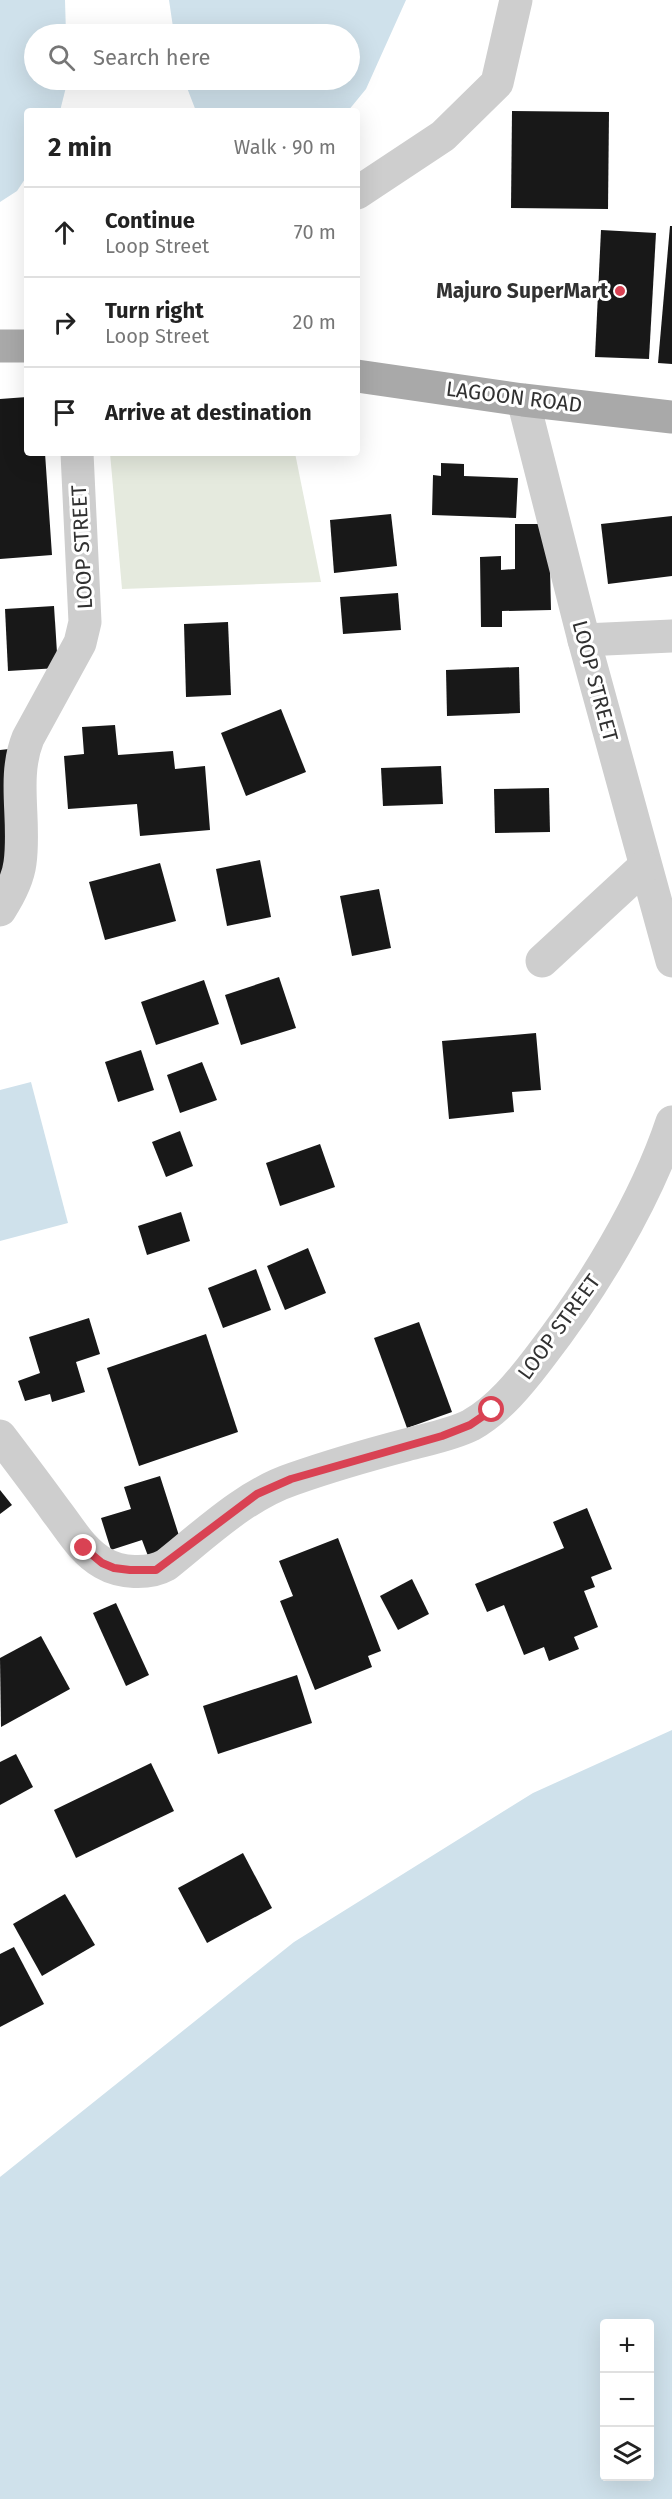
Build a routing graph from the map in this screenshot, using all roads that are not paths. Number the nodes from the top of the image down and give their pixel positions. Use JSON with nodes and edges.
{"nodes":[{"id":1,"x":516,"y":0,"type":"edge"},
{"id":2,"x":360,"y":191,"type":"edge"},
{"id":3,"x":0,"y":346,"type":"edge"},
{"id":4,"x":24,"y":346,"type":"edge"},
{"id":5,"x":360,"y":376,"type":"edge"},
{"id":6,"x":524,"y":400,"type":"junction"},
{"id":7,"x":672,"y":417,"type":"edge"},
{"id":8,"x":77,"y":456,"type":"edge"},
{"id":9,"x":672,"y":636,"type":"edge"},
{"id":10,"x":584,"y":640,"type":"junction"},
{"id":11,"x":644,"y":867,"type":"junction"},
{"id":12,"x":0,"y":910,"type":"edge"},
{"id":13,"x":542,"y":961,"type":"dead end"},
{"id":14,"x":672,"y":961,"type":"edge"},
{"id":15,"x":672,"y":1122,"type":"edge"},
{"id":16,"x":0,"y":1436,"type":"edge"}],
"edges":[{"from":1,"to":2,"type":"street"},
{"from":3,"to":4,"type":"main road"},
{"from":5,"to":6,"type":"main road","name":"LAGOON ROAD"},
{"from":6,"to":7,"type":"main road","name":"LAGOON ROAD"},
{"from":6,"to":10,"type":"street","name":"LOOP STREET"},
{"from":8,"to":12,"type":"street","name":"LOOP STREET"},
{"from":9,"to":10,"type":"street"},
{"from":10,"to":11,"type":"street","name":"LOOP STREET"},
{"from":11,"to":13,"type":"street"},
{"from":11,"to":14,"type":"street","name":"LOOP STREET"},
{"from":15,"to":16,"type":"street","name":"LOOP STREET"}]}
